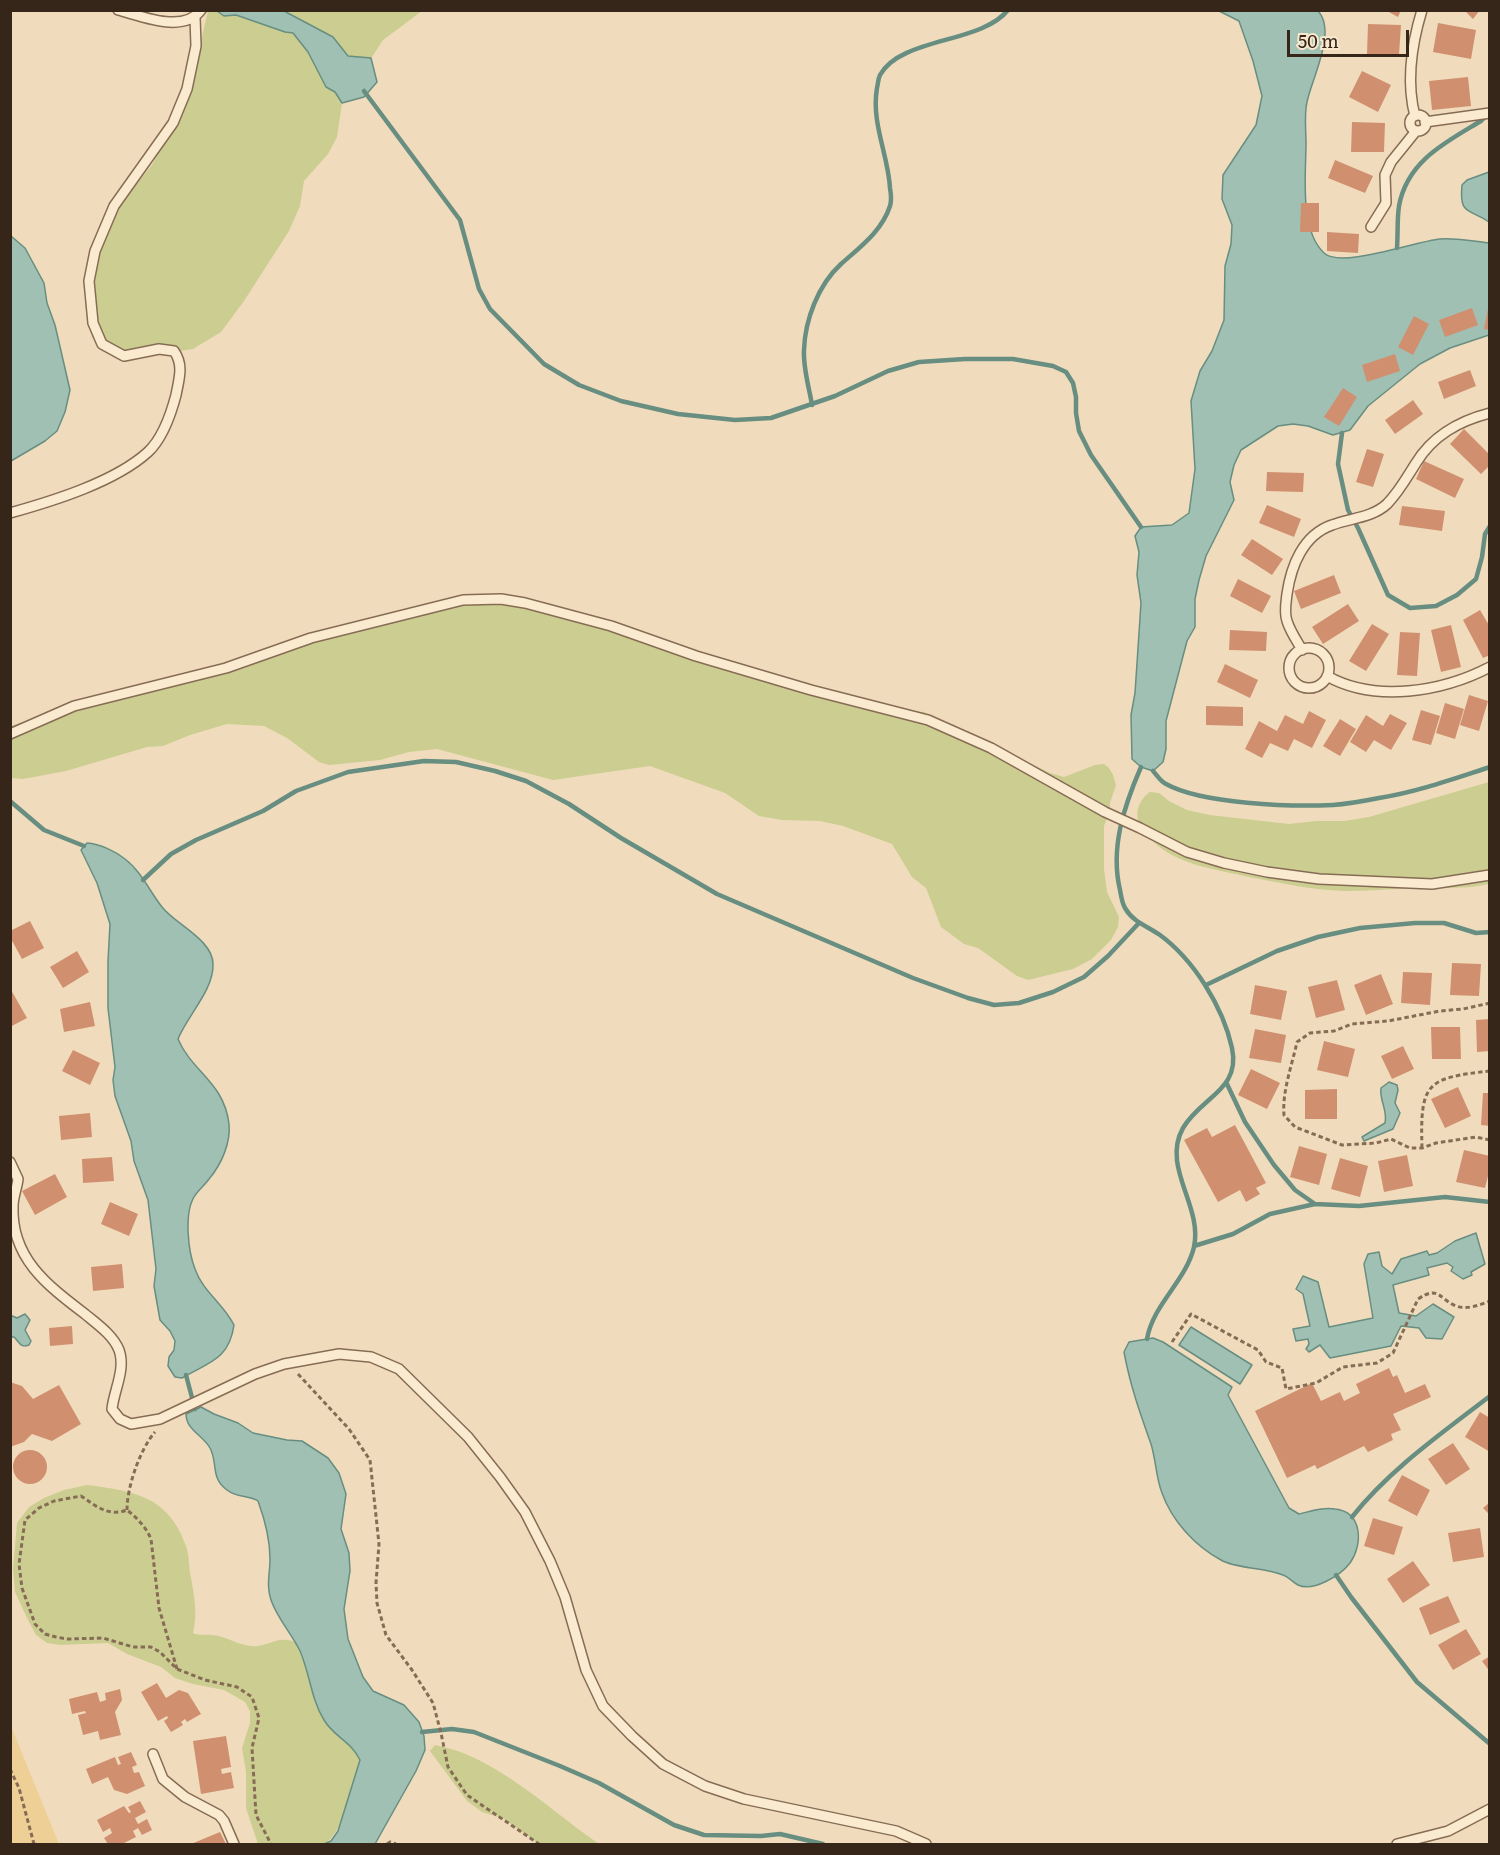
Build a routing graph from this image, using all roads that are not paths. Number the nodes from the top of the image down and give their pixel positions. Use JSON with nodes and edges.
{"nodes":[{"id":1,"x":118,"y":10,"type":"edge"},
{"id":2,"x":1422,"y":10,"type":"edge"},
{"id":3,"x":198,"y":14,"type":"edge"},
{"id":4,"x":1490,"y":112,"type":"edge"},
{"id":5,"x":1415,"y":116,"type":"junction"},
{"id":6,"x":1425,"y":122,"type":"junction"},
{"id":7,"x":1416,"y":131,"type":"junction"},
{"id":8,"x":1371,"y":226,"type":"dead end"},
{"id":9,"x":1490,"y":413,"type":"edge"},
{"id":10,"x":10,"y":513,"type":"edge"},
{"id":11,"x":1302,"y":650,"type":"junction"},
{"id":12,"x":1490,"y":667,"type":"edge"},
{"id":13,"x":1327,"y":675,"type":"junction"},
{"id":14,"x":10,"y":734,"type":"edge"},
{"id":15,"x":1490,"y":875,"type":"edge"},
{"id":16,"x":10,"y":1162,"type":"edge"},
{"id":17,"x":153,"y":1754,"type":"dead end"},
{"id":18,"x":1490,"y":1809,"type":"edge"},
{"id":19,"x":234,"y":1845,"type":"edge"},
{"id":20,"x":926,"y":1845,"type":"edge"},
{"id":21,"x":1397,"y":1845,"type":"edge"}],
"edges":[{"from":1,"to":3,"type":"lane"},
{"from":2,"to":5,"type":"lane"},
{"from":3,"to":10,"type":"lane"},
{"from":4,"to":6,"type":"lane"},
{"from":5,"to":6,"type":"lane"},
{"from":5,"to":7,"type":"lane"},
{"from":6,"to":7,"type":"lane"},
{"from":7,"to":8,"type":"lane"},
{"from":9,"to":11,"type":"lane"},
{"from":11,"to":13,"type":"lane"},
{"from":11,"to":13,"type":"lane"},
{"from":12,"to":13,"type":"lane"},
{"from":14,"to":15,"type":"lane"},
{"from":16,"to":20,"type":"lane"},
{"from":17,"to":19,"type":"lane"},
{"from":18,"to":21,"type":"lane"}]}
